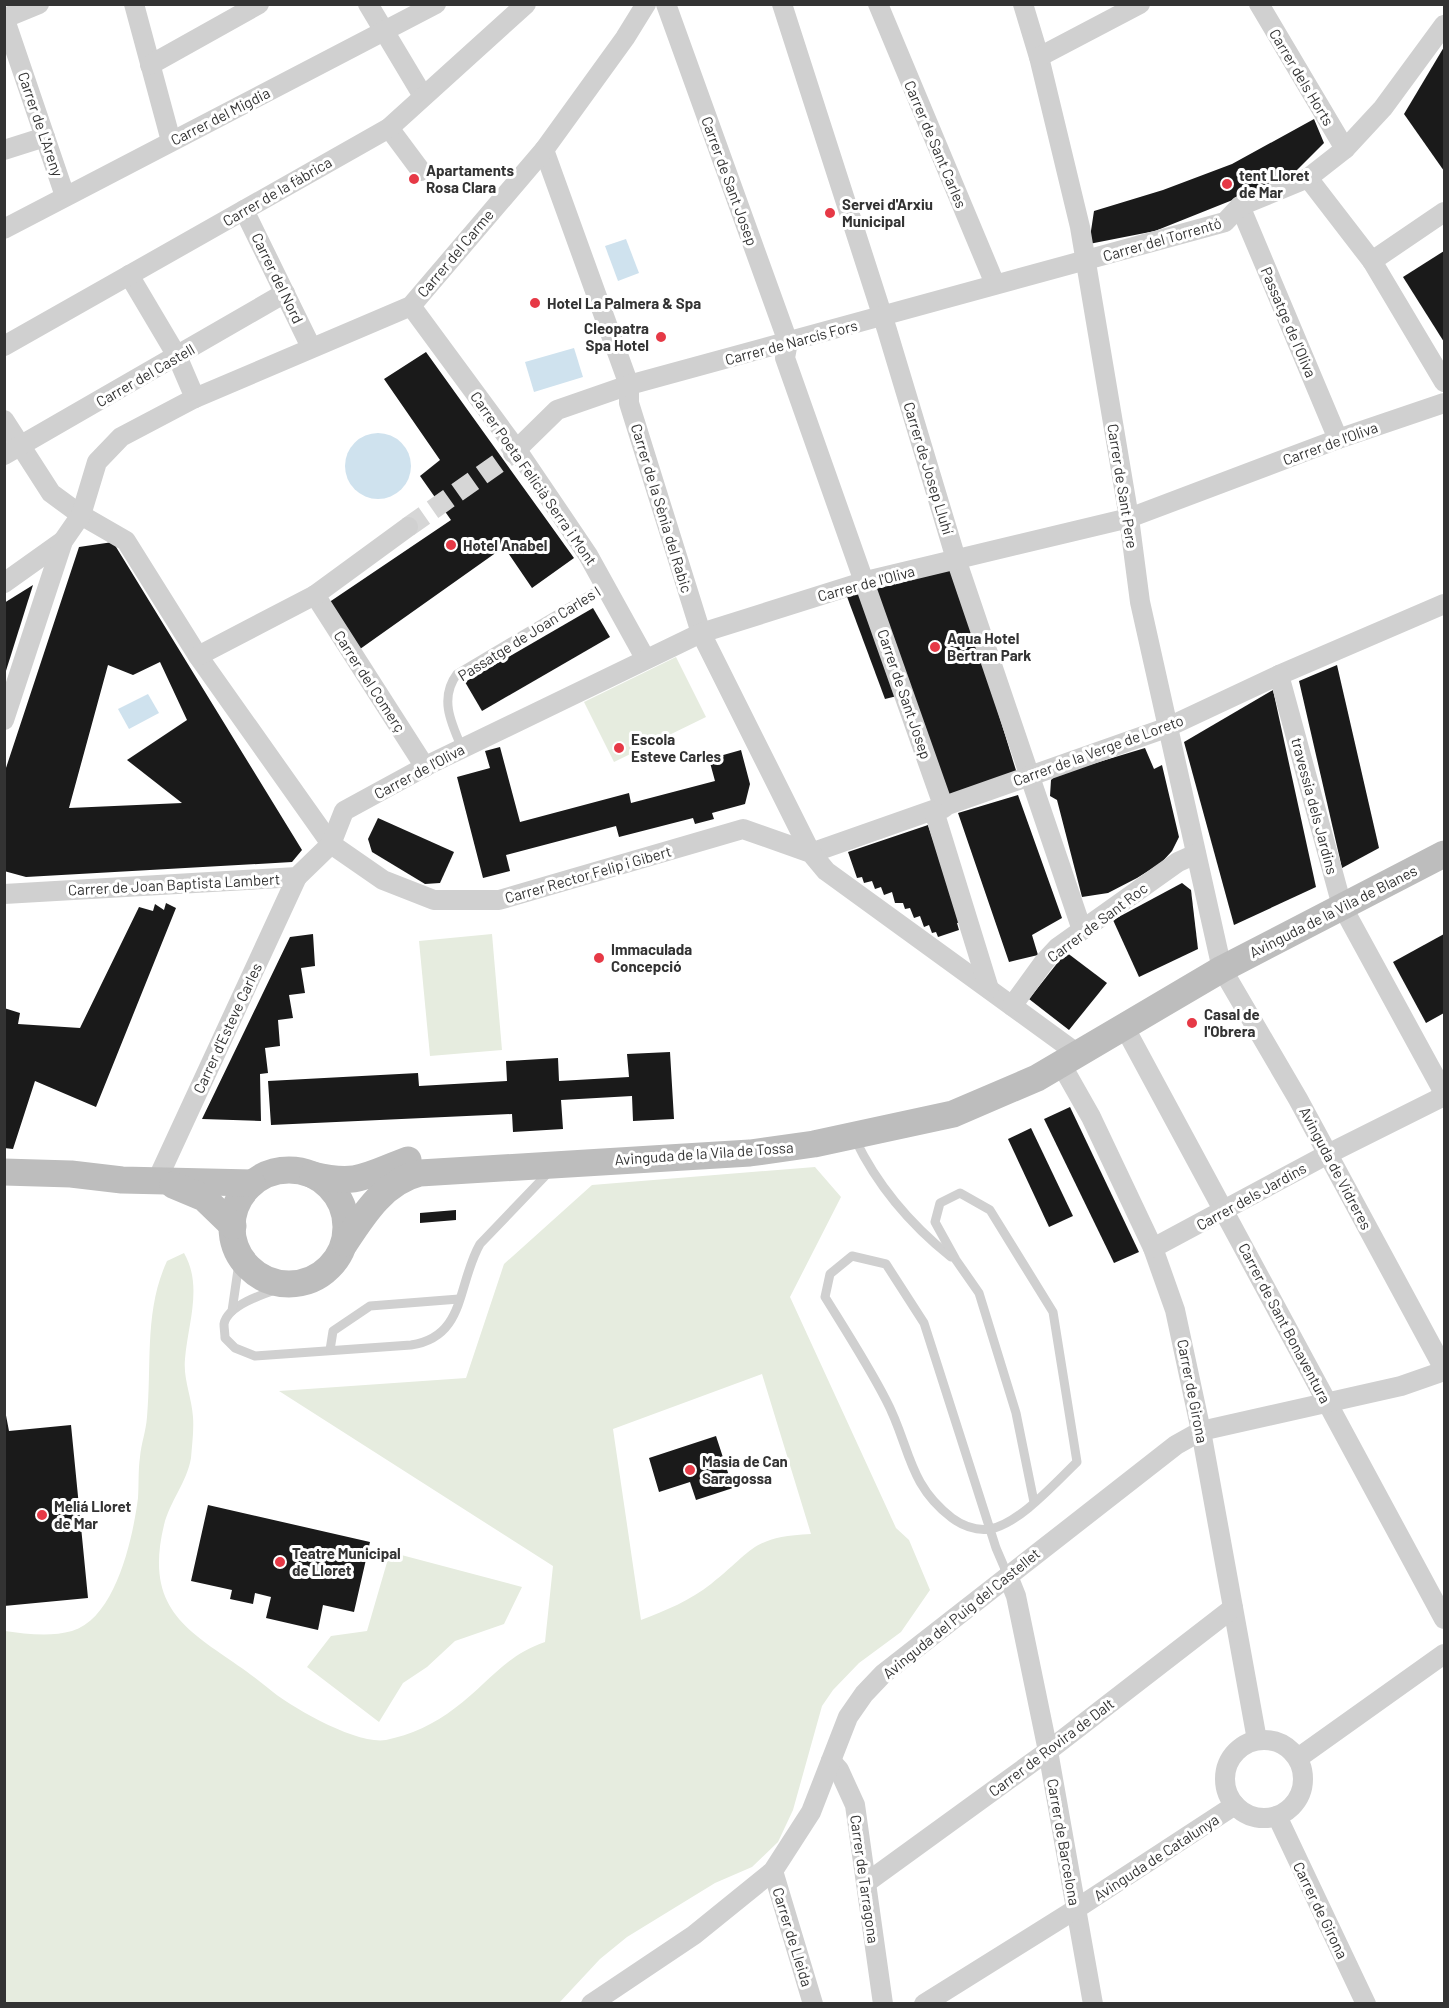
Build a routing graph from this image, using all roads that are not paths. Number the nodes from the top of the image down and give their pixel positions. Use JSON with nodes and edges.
{"nodes":[{"id":1,"x":39,"y":4,"type":"edge"},
{"id":2,"x":134,"y":4,"type":"edge"},
{"id":3,"x":259,"y":4,"type":"edge"},
{"id":4,"x":368,"y":4,"type":"edge"},
{"id":5,"x":436,"y":4,"type":"edge"},
{"id":6,"x":526,"y":4,"type":"edge"},
{"id":7,"x":645,"y":4,"type":"edge"},
{"id":8,"x":666,"y":4,"type":"edge"},
{"id":9,"x":782,"y":4,"type":"edge"},
{"id":10,"x":878,"y":4,"type":"edge"},
{"id":11,"x":1023,"y":4,"type":"edge"},
{"id":12,"x":1140,"y":4,"type":"edge"},
{"id":13,"x":1258,"y":4,"type":"edge"},
{"id":14,"x":5,"y":18,"type":"edge"},
{"id":15,"x":1444,"y":25,"type":"edge"},
{"id":16,"x":384,"y":32,"type":"junction"},
{"id":17,"x":1039,"y":57,"type":"junction"},
{"id":18,"x":150,"y":65,"type":"junction"},
{"id":19,"x":423,"y":96,"type":"junction"},
{"id":20,"x":389,"y":128,"type":"junction"},
{"id":21,"x":45,"y":137,"type":"junction"},
{"id":22,"x":171,"y":141,"type":"junction"},
{"id":23,"x":1345,"y":149,"type":"junction"},
{"id":24,"x":4,"y":150,"type":"edge"},
{"id":25,"x":544,"y":150,"type":"junction"},
{"id":26,"x":421,"y":171,"type":"dead end"},
{"id":27,"x":1308,"y":178,"type":"junction"},
{"id":28,"x":65,"y":196,"type":"junction"},
{"id":29,"x":1240,"y":206,"type":"junction"},
{"id":30,"x":244,"y":210,"type":"junction"},
{"id":31,"x":1444,"y":212,"type":"edge"},
{"id":32,"x":4,"y":229,"type":"edge"},
{"id":33,"x":1085,"y":260,"type":"junction"},
{"id":34,"x":1372,"y":261,"type":"junction"},
{"id":35,"x":129,"y":275,"type":"junction"},
{"id":36,"x":995,"y":284,"type":"junction"},
{"id":37,"x":285,"y":293,"type":"junction"},
{"id":38,"x":411,"y":306,"type":"junction"},
{"id":39,"x":882,"y":316,"type":"junction"},
{"id":40,"x":4,"y":346,"type":"edge"},
{"id":41,"x":311,"y":347,"type":"junction"},
{"id":42,"x":787,"y":350,"type":"junction"},
{"id":43,"x":177,"y":356,"type":"junction"},
{"id":44,"x":1444,"y":382,"type":"edge"},
{"id":45,"x":628,"y":385,"type":"junction"},
{"id":46,"x":195,"y":398,"type":"junction"},
{"id":47,"x":1444,"y":403,"type":"edge"},
{"id":48,"x":4,"y":420,"type":"edge"},
{"id":49,"x":1338,"y":438,"type":"junction"},
{"id":50,"x":13,"y":450,"type":"edge"},
{"id":51,"x":515,"y":452,"type":"junction"},
{"id":52,"x":81,"y":515,"type":"junction"},
{"id":53,"x":1129,"y":518,"type":"junction"},
{"id":54,"x":408,"y":528,"type":"tunnel mouth"},
{"id":55,"x":63,"y":541,"type":"junction"},
{"id":56,"x":956,"y":559,"type":"junction"},
{"id":57,"x":866,"y":581,"type":"junction"},
{"id":58,"x":4,"y":583,"type":"edge"},
{"id":59,"x":606,"y":586,"type":"junction"},
{"id":60,"x":315,"y":595,"type":"junction"},
{"id":61,"x":1444,"y":604,"type":"edge"},
{"id":62,"x":701,"y":633,"type":"junction"},
{"id":63,"x":198,"y":656,"type":"junction"},
{"id":64,"x":645,"y":658,"type":"junction"},
{"id":65,"x":1279,"y":675,"type":"junction"},
{"id":66,"x":4,"y":720,"type":"edge"},
{"id":67,"x":1166,"y":728,"type":"junction"},
{"id":68,"x":462,"y":748,"type":"junction"},
{"id":69,"x":425,"y":767,"type":"junction"},
{"id":70,"x":1030,"y":775,"type":"junction"},
{"id":71,"x":939,"y":809,"type":"junction"},
{"id":72,"x":331,"y":844,"type":"junction"},
{"id":73,"x":811,"y":853,"type":"junction"},
{"id":74,"x":1196,"y":854,"type":"junction"},
{"id":75,"x":1444,"y":854,"type":"edge"},
{"id":76,"x":297,"y":878,"type":"junction"},
{"id":77,"x":4,"y":894,"type":"edge"},
{"id":78,"x":1342,"y":906,"type":"junction"},
{"id":79,"x":1082,"y":930,"type":"junction"},
{"id":80,"x":1222,"y":969,"type":"junction"},
{"id":81,"x":989,"y":989,"type":"junction"},
{"id":82,"x":1012,"y":1006,"type":"junction"},
{"id":83,"x":1125,"y":1028,"type":"junction"},
{"id":84,"x":1069,"y":1059,"type":"junction"},
{"id":85,"x":1444,"y":1094,"type":"edge"},
{"id":86,"x":854,"y":1137,"type":"junction"},
{"id":87,"x":1328,"y":1154,"type":"junction"},
{"id":88,"x":558,"y":1163,"type":"junction"},
{"id":89,"x":4,"y":1172,"type":"edge"},
{"id":90,"x":313,"y":1175,"type":"junction"},
{"id":91,"x":158,"y":1178,"type":"junction"},
{"id":92,"x":122,"y":1180,"type":"junction"},
{"id":93,"x":252,"y":1183,"type":"junction"},
{"id":94,"x":4,"y":1189,"type":"edge"},
{"id":95,"x":1224,"y":1210,"type":"junction"},
{"id":96,"x":232,"y":1226,"type":"junction"},
{"id":97,"x":345,"y":1243,"type":"junction"},
{"id":98,"x":1153,"y":1248,"type":"junction"},
{"id":99,"x":240,"y":1256,"type":"junction"},
{"id":100,"x":956,"y":1260,"type":"junction"},
{"id":101,"x":290,"y":1285,"type":"junction"},
{"id":102,"x":459,"y":1299,"type":"junction"},
{"id":103,"x":232,"y":1311,"type":"junction"},
{"id":104,"x":330,"y":1350,"type":"junction"},
{"id":105,"x":1444,"y":1370,"type":"edge"},
{"id":106,"x":1328,"y":1403,"type":"junction"},
{"id":107,"x":1202,"y":1431,"type":"junction"},
{"id":108,"x":1034,"y":1502,"type":"junction"},
{"id":109,"x":990,"y":1528,"type":"junction"},
{"id":110,"x":1008,"y":1576,"type":"junction"},
{"id":111,"x":1233,"y":1608,"type":"junction"},
{"id":112,"x":1444,"y":1619,"type":"edge"},
{"id":113,"x":1444,"y":1654,"type":"edge"},
{"id":114,"x":1257,"y":1740,"type":"junction"},
{"id":115,"x":1048,"y":1751,"type":"junction"},
{"id":116,"x":1298,"y":1758,"type":"junction"},
{"id":117,"x":831,"y":1761,"type":"junction"},
{"id":118,"x":1234,"y":1805,"type":"junction"},
{"id":119,"x":1277,"y":1816,"type":"junction"},
{"id":120,"x":773,"y":1871,"type":"junction"},
{"id":121,"x":866,"y":1883,"type":"junction"},
{"id":122,"x":1076,"y":1909,"type":"junction"},
{"id":123,"x":591,"y":2004,"type":"edge"},
{"id":124,"x":813,"y":2004,"type":"edge"},
{"id":125,"x":883,"y":2004,"type":"edge"},
{"id":126,"x":924,"y":2004,"type":"edge"},
{"id":127,"x":1093,"y":2004,"type":"edge"},
{"id":128,"x":1366,"y":2004,"type":"edge"}],
"edges":[{"from":1,"to":14,"type":"street"},
{"from":2,"to":18,"type":"street"},
{"from":3,"to":18,"type":"street"},
{"from":4,"to":16,"type":"street"},
{"from":5,"to":16,"type":"street","name":"Carrer del Migdia"},
{"from":6,"to":19,"type":"street","name":"Carrer de la fàbrica"},
{"from":7,"to":25,"type":"street","name":"Carrer del Carme"},
{"from":8,"to":42,"type":"street","name":"Carrer de Sant Josep"},
{"from":9,"to":39,"type":"street","name":"Carrer de Josep Lluhí"},
{"from":10,"to":36,"type":"street","name":"Carrer de Sant Carles"},
{"from":11,"to":17,"type":"street","name":"Carrer de Sant Pere"},
{"from":12,"to":17,"type":"street"},
{"from":13,"to":23,"type":"street","name":"Carrer dels Horts"},
{"from":14,"to":21,"type":"street","name":"Carrer de L'Areny"},
{"from":15,"to":23,"type":"street","name":"Carrer del Torrentó"},
{"from":16,"to":19,"type":"street"},
{"from":16,"to":22,"type":"street","name":"Carrer del Migdia"},
{"from":17,"to":33,"type":"street","name":"Carrer de Sant Pere"},
{"from":18,"to":22,"type":"street"},
{"from":19,"to":20,"type":"street","name":"Carrer de la fàbrica"},
{"from":20,"to":26,"type":"street"},
{"from":20,"to":30,"type":"street","name":"Carrer de la fàbrica"},
{"from":21,"to":24,"type":"street"},
{"from":21,"to":28,"type":"street","name":"Carrer de L'Areny"},
{"from":22,"to":28,"type":"street","name":"Carrer del Migdia"},
{"from":23,"to":27,"type":"street","name":"Carrer del Torrentó"},
{"from":25,"to":38,"type":"street","name":"Carrer del Carme"},
{"from":25,"to":45,"type":"street","name":"Carrer de la Sènia del Rabic"},
{"from":27,"to":29,"type":"street","name":"Carrer del Torrentó"},
{"from":27,"to":34,"type":"street"},
{"from":28,"to":32,"type":"street","name":"Carrer del Migdia"},
{"from":29,"to":33,"type":"street","name":"Carrer del Torrentó"},
{"from":29,"to":49,"type":"street","name":"Passatge de l'Oliva"},
{"from":30,"to":35,"type":"street","name":"Carrer de la fàbrica"},
{"from":30,"to":37,"type":"street","name":"Carrer del Nord"},
{"from":31,"to":34,"type":"street"},
{"from":33,"to":36,"type":"street","name":"Carrer de Narcís Fors"},
{"from":33,"to":53,"type":"street","name":"Carrer de Sant Pere"},
{"from":34,"to":44,"type":"street"},
{"from":35,"to":40,"type":"street","name":"Carrer de la fàbrica"},
{"from":35,"to":43,"type":"street"},
{"from":36,"to":39,"type":"street","name":"Carrer de Narcís Fors"},
{"from":37,"to":41,"type":"street","name":"Carrer del Nord"},
{"from":37,"to":43,"type":"street","name":"Carrer del Castell"},
{"from":38,"to":41,"type":"street","name":"Carrer del Carme"},
{"from":38,"to":51,"type":"street","name":"Carrer Poeta Felicià Serra i Mont"},
{"from":39,"to":42,"type":"street","name":"Carrer de Narcís Fors"},
{"from":39,"to":56,"type":"street","name":"Carrer de Josep Lluhí"},
{"from":41,"to":46,"type":"street","name":"Carrer del Carme"},
{"from":42,"to":45,"type":"street","name":"Carrer de Narcís Fors"},
{"from":42,"to":57,"type":"street","name":"Carrer de Sant Josep"},
{"from":43,"to":46,"type":"street"},
{"from":43,"to":50,"type":"street","name":"Carrer del Castell"},
{"from":45,"to":51,"type":"street","name":"Carrer de Narcís Fors"},
{"from":45,"to":62,"type":"street","name":"Carrer de la Sènia del Rabic"},
{"from":46,"to":52,"type":"street","name":"Carrer del Carme"},
{"from":47,"to":49,"type":"street","name":"Carrer de l'Oliva"},
{"from":48,"to":50,"type":"street"},
{"from":49,"to":53,"type":"street","name":"Carrer de l'Oliva"},
{"from":50,"to":52,"type":"street"},
{"from":51,"to":59,"type":"street","name":"Carrer Poeta Felicià Serra i Mont"},
{"from":52,"to":55,"type":"street"},
{"from":52,"to":63,"type":"street","name":"Carrer Rector Felip i Gibert"},
{"from":53,"to":56,"type":"street","name":"Carrer de l'Oliva"},
{"from":53,"to":67,"type":"street","name":"Carrer de Sant Pere"},
{"from":54,"to":60,"type":"street"},
{"from":55,"to":58,"type":"street"},
{"from":55,"to":66,"type":"street"},
{"from":56,"to":57,"type":"street","name":"Carrer de l'Oliva"},
{"from":56,"to":70,"type":"street","name":"Carrer de Josep Lluhí"},
{"from":57,"to":62,"type":"street","name":"Carrer de l'Oliva"},
{"from":57,"to":71,"type":"street","name":"Carrer de Sant Josep"},
{"from":59,"to":64,"type":"street","name":"Carrer Poeta Felicià Serra i Mont"},
{"from":59,"to":68,"type":"lane","name":"Passatge de Joan Carles I"},
{"from":60,"to":63,"type":"street"},
{"from":60,"to":69,"type":"street","name":"Carrer del Comerç"},
{"from":61,"to":65,"type":"street","name":"Carrer de la Verge de Loreto"},
{"from":62,"to":64,"type":"street","name":"Carrer de l'Oliva"},
{"from":62,"to":73,"type":"street","name":"Carrer de la Sènia del Rabic"},
{"from":63,"to":72,"type":"street","name":"Carrer Rector Felip i Gibert"},
{"from":64,"to":68,"type":"street","name":"Carrer de l'Oliva"},
{"from":65,"to":67,"type":"street","name":"Carrer de la Verge de Loreto"},
{"from":65,"to":78,"type":"street","name":"travessia dels Jardins"},
{"from":67,"to":70,"type":"street","name":"Carrer de la Verge de Loreto"},
{"from":67,"to":74,"type":"street","name":"Carrer de Sant Pere"},
{"from":68,"to":69,"type":"street","name":"Carrer de l'Oliva"},
{"from":69,"to":72,"type":"street","name":"Carrer de l'Oliva"},
{"from":70,"to":71,"type":"street","name":"Carrer de la Verge de Loreto"},
{"from":70,"to":79,"type":"street","name":"Carrer de Josep Lluhí"},
{"from":71,"to":73,"type":"street","name":"Carrer de la Verge de Loreto"},
{"from":71,"to":81,"type":"street"},
{"from":72,"to":73,"type":"street","name":"Carrer Rector Felip i Gibert"},
{"from":72,"to":76,"type":"street","name":"Carrer de Joan Baptista Lambert"},
{"from":73,"to":81,"type":"street","name":"Carrer Rector Felip i Gibert"},
{"from":74,"to":79,"type":"street","name":"Carrer de Sant Roc"},
{"from":74,"to":80,"type":"street","name":"Carrer de Sant Pere"},
{"from":75,"to":78,"type":"main road","name":"Avinguda de la Vila de Blanes"},
{"from":76,"to":77,"type":"street","name":"Carrer de Joan Baptista Lambert"},
{"from":76,"to":91,"type":"street","name":"Carrer d'Esteve Carles"},
{"from":78,"to":80,"type":"main road","name":"Avinguda de la Vila de Blanes"},
{"from":78,"to":85,"type":"street","name":"travessia dels Jardins"},
{"from":79,"to":82,"type":"street","name":"Carrer de Sant Roc"},
{"from":80,"to":83,"type":"main road","name":"Avinguda de la Vila de Tossa"},
{"from":80,"to":87,"type":"street","name":"Avinguda de Vidreres"},
{"from":81,"to":82,"type":"street","name":"Carrer Rector Felip i Gibert"},
{"from":82,"to":84,"type":"street","name":"Carrer Rector Felip i Gibert"},
{"from":83,"to":84,"type":"main road","name":"Avinguda de la Vila de Tossa"},
{"from":83,"to":95,"type":"street","name":"Carrer de Sant Bonaventura"},
{"from":84,"to":86,"type":"main road","name":"Avinguda de la Vila de Tossa"},
{"from":84,"to":90,"type":"main road","name":"Avinguda de la Vila de Tossa"},
{"from":84,"to":98,"type":"street","name":"Carrer de Girona"},
{"from":85,"to":87,"type":"street","name":"Carrer dels Jardins"},
{"from":86,"to":88,"type":"main road","name":"Avinguda de la Vila de Tossa"},
{"from":86,"to":100,"type":"lane"},
{"from":87,"to":95,"type":"street","name":"Carrer dels Jardins"},
{"from":87,"to":105,"type":"street","name":"Avinguda de Vidreres"},
{"from":88,"to":97,"type":"main road","name":"Avinguda de la Vila de Tossa"},
{"from":88,"to":102,"type":"lane"},
{"from":89,"to":92,"type":"main road"},
{"from":90,"to":93,"type":"main road"},
{"from":90,"to":97,"type":"main road"},
{"from":91,"to":92,"type":"main road"},
{"from":91,"to":93,"type":"main road"},
{"from":91,"to":96,"type":"main road"},
{"from":92,"to":94,"type":"main road"},
{"from":93,"to":96,"type":"main road"},
{"from":95,"to":98,"type":"street","name":"Carrer dels Jardins"},
{"from":95,"to":106,"type":"street","name":"Carrer de Sant Bonaventura"},
{"from":96,"to":99,"type":"main road"},
{"from":97,"to":101,"type":"main road"},
{"from":98,"to":107,"type":"street","name":"Carrer de Girona"},
{"from":99,"to":101,"type":"main road"},
{"from":99,"to":103,"type":"lane"},
{"from":100,"to":108,"type":"lane"},
{"from":100,"to":108,"type":"lane"},
{"from":101,"to":103,"type":"lane"},
{"from":102,"to":104,"type":"lane"},
{"from":102,"to":104,"type":"lane"},
{"from":103,"to":104,"type":"lane"},
{"from":105,"to":106,"type":"street","name":"Avinguda del Puig del Castellet"},
{"from":106,"to":107,"type":"street","name":"Avinguda del Puig del Castellet"},
{"from":106,"to":112,"type":"street","name":"Carrer de Sant Bonaventura"},
{"from":107,"to":110,"type":"street","name":"Avinguda del Puig del Castellet"},
{"from":107,"to":111,"type":"street","name":"Carrer de Girona"},
{"from":108,"to":109,"type":"lane"},
{"from":109,"to":109,"type":"lane"},
{"from":109,"to":110,"type":"lane"},
{"from":110,"to":115,"type":"street","name":"Carrer de Barcelona"},
{"from":110,"to":117,"type":"street","name":"Avinguda del Puig del Castellet"},
{"from":111,"to":114,"type":"street","name":"Carrer de Girona"},
{"from":111,"to":115,"type":"street","name":"Carrer de Rovira de Dalt"},
{"from":113,"to":116,"type":"street"},
{"from":114,"to":116,"type":"street"},
{"from":114,"to":118,"type":"street"},
{"from":115,"to":121,"type":"street","name":"Carrer de Rovira de Dalt"},
{"from":115,"to":122,"type":"street","name":"Carrer de Barcelona"},
{"from":116,"to":119,"type":"street"},
{"from":117,"to":120,"type":"street","name":"Avinguda del Puig del Castellet"},
{"from":117,"to":121,"type":"street","name":"Carrer de Tarragona"},
{"from":118,"to":119,"type":"street"},
{"from":118,"to":122,"type":"street","name":"Avinguda de Catalunya"},
{"from":119,"to":128,"type":"street","name":"Carrer de Girona"},
{"from":120,"to":123,"type":"street","name":"Avinguda del Puig del Castellet"},
{"from":120,"to":124,"type":"street","name":"Carrer de Lleida"},
{"from":121,"to":125,"type":"street","name":"Carrer de Tarragona"},
{"from":122,"to":126,"type":"street","name":"Avinguda de Catalunya"},
{"from":122,"to":127,"type":"street","name":"Carrer de Barcelona"}]}
